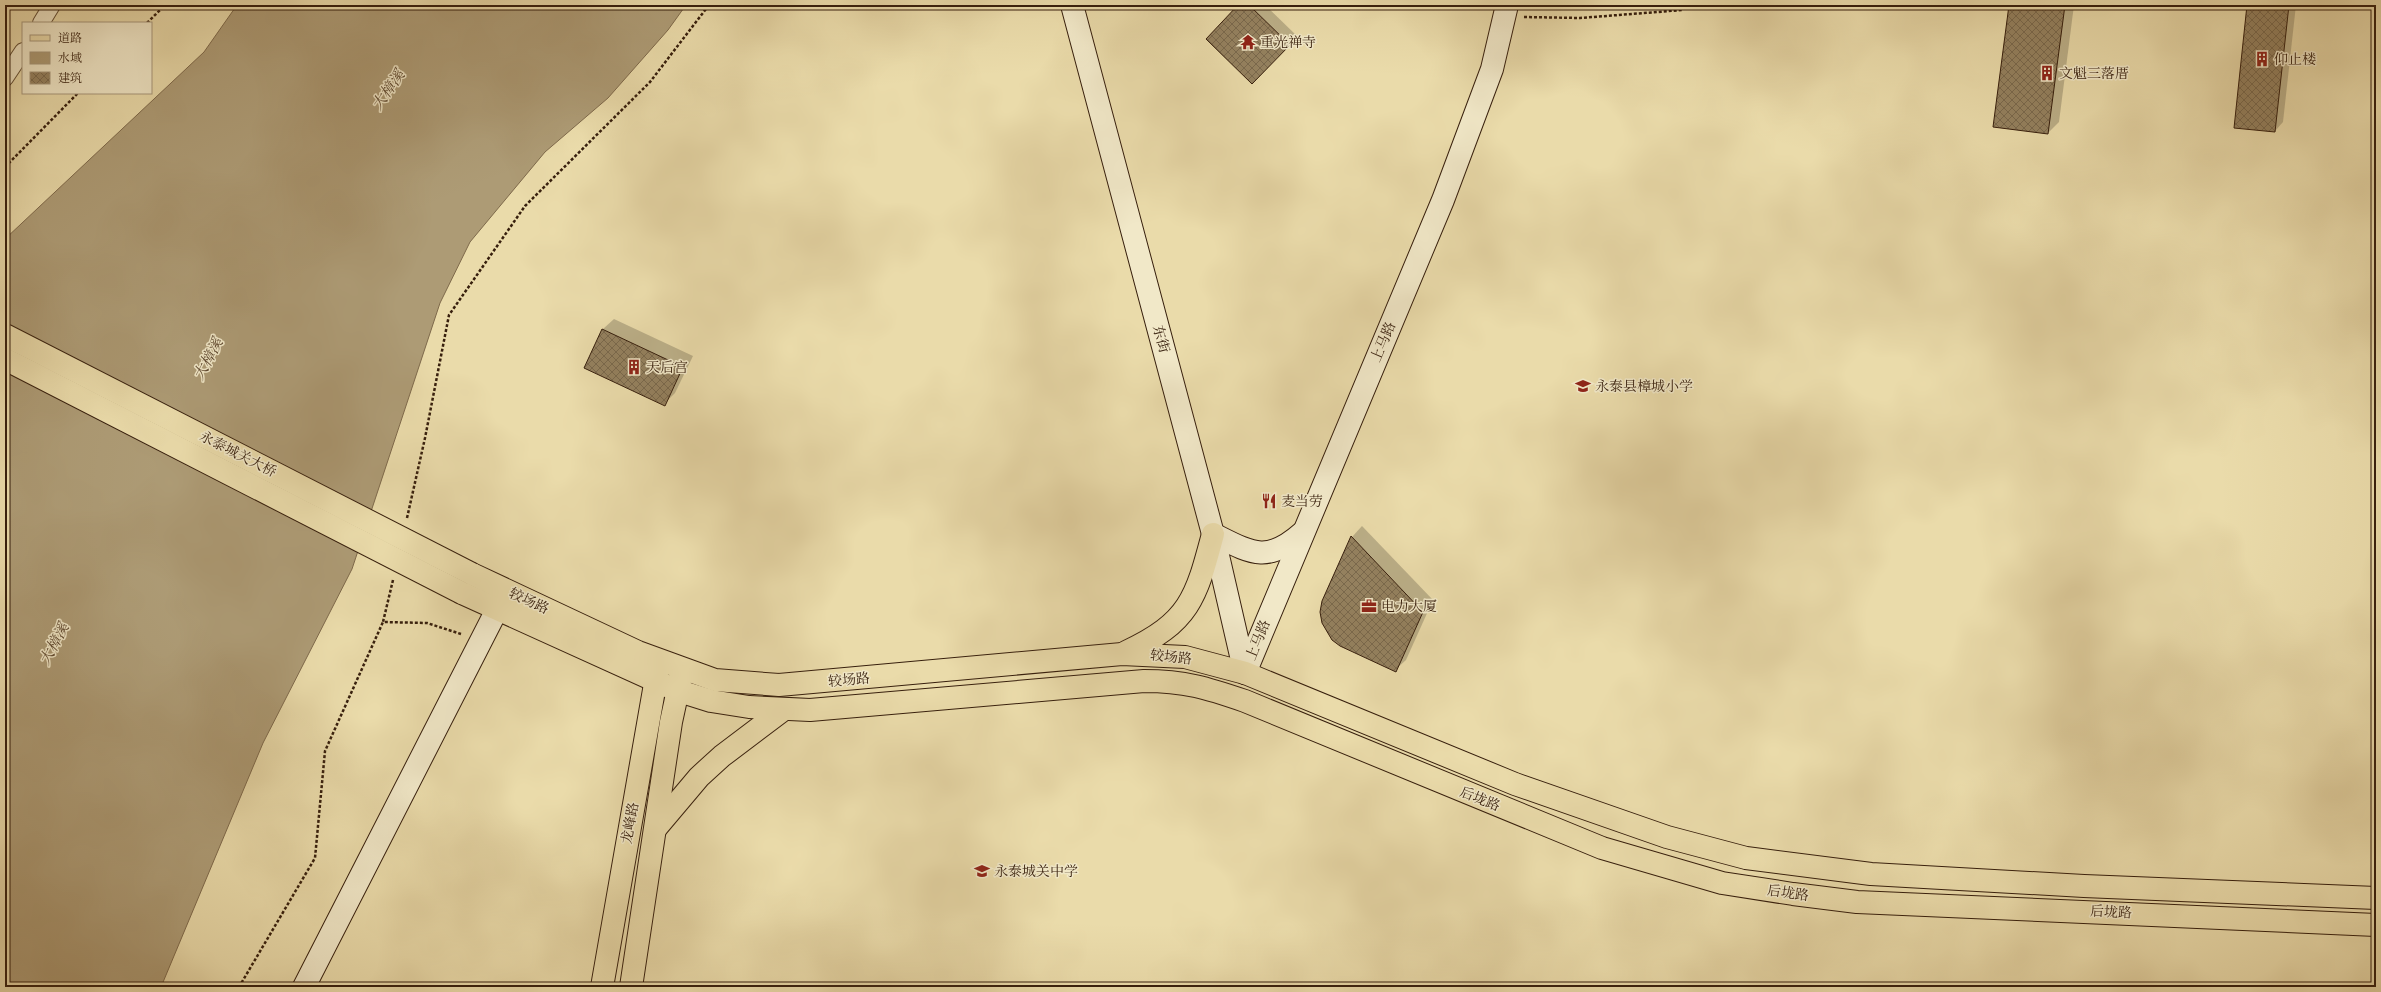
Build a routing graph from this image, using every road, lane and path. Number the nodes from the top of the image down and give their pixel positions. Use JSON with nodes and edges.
{"nodes":[{"id":1,"x":52,"y":5,"type":"edge"},
{"id":2,"x":165,"y":5,"type":"edge"},
{"id":3,"x":709,"y":5,"type":"edge"},
{"id":4,"x":1072,"y":5,"type":"edge"},
{"id":5,"x":1682,"y":5,"type":"edge"},
{"id":6,"x":1506,"y":11,"type":"edge"},
{"id":7,"x":42,"y":22,"type":"edge"},
{"id":8,"x":148,"y":22,"type":"edge"},
{"id":9,"x":22,"y":52,"type":"edge"},
{"id":10,"x":5,"y":78,"type":"edge"},
{"id":11,"x":77,"y":94,"type":"edge"},
{"id":12,"x":5,"y":167,"type":"edge"},
{"id":13,"x":5,"y":335,"type":"edge"},
{"id":14,"x":5,"y":359,"type":"edge"},
{"id":15,"x":406,"y":522,"type":"dead end"},
{"id":16,"x":1303,"y":532,"type":"junction"},
{"id":17,"x":1213,"y":534,"type":"junction"},
{"id":18,"x":472,"y":574,"type":"joint"},
{"id":19,"x":394,"y":576,"type":"dead end"},
{"id":20,"x":507,"y":591,"type":"junction"},
{"id":21,"x":462,"y":593,"type":"joint"},
{"id":22,"x":496,"y":610,"type":"junction"},
{"id":23,"x":383,"y":622,"type":"junction"},
{"id":24,"x":481,"y":640,"type":"junction"},
{"id":25,"x":1122,"y":654,"type":"junction"},
{"id":26,"x":660,"y":660,"type":"junction"},
{"id":27,"x":683,"y":669,"type":"junction"},
{"id":28,"x":1245,"y":673,"type":"junction"},
{"id":29,"x":656,"y":681,"type":"junction"},
{"id":30,"x":676,"y":690,"type":"junction"},
{"id":31,"x":1235,"y":698,"type":"junction"},
{"id":32,"x":783,"y":710,"type":"junction"},
{"id":33,"x":655,"y":829,"type":"junction"},
{"id":34,"x":2376,"y":898,"type":"edge"},
{"id":35,"x":2376,"y":926,"type":"edge"},
{"id":36,"x":239,"y":987,"type":"edge"},
{"id":37,"x":304,"y":987,"type":"edge"},
{"id":38,"x":602,"y":987,"type":"edge"},
{"id":39,"x":631,"y":987,"type":"edge"}],
"edges":[{"from":1,"to":7,"type":"street"},
{"from":2,"to":8,"type":"path"},
{"from":3,"to":15,"type":"path"},
{"from":4,"to":17,"type":"street","name":"东街"},
{"from":5,"to":6,"type":"path"},
{"from":6,"to":16,"type":"street","name":"上马路"},
{"from":9,"to":10,"type":"street"},
{"from":11,"to":12,"type":"path"},
{"from":13,"to":18,"type":"main road","name":"永泰城关大桥","bridge":true},
{"from":14,"to":21,"type":"main road","name":"永泰城关大桥","bridge":true},
{"from":16,"to":17,"type":"street"},
{"from":16,"to":28,"type":"street","name":"上马路"},
{"from":17,"to":25,"type":"main road"},
{"from":17,"to":28,"type":"street","name":"东街"},
{"from":18,"to":20,"type":"main road","name":"较场路"},
{"from":19,"to":23,"type":"path"},
{"from":20,"to":22,"type":"street"},
{"from":20,"to":26,"type":"main road","name":"较场路"},
{"from":21,"to":22,"type":"main road","name":"较场路"},
{"from":22,"to":24,"type":"street"},
{"from":22,"to":29,"type":"main road","name":"较场路"},
{"from":23,"to":24,"type":"path"},
{"from":23,"to":36,"type":"path"},
{"from":24,"to":37,"type":"street"},
{"from":25,"to":27,"type":"main road","name":"较场路"},
{"from":25,"to":28,"type":"main road","name":"较场路"},
{"from":26,"to":27,"type":"main road","name":"较场路"},
{"from":26,"to":29,"type":"main road","name":"龙峰路"},
{"from":27,"to":30,"type":"main road","name":"龙峰路"},
{"from":28,"to":31,"type":"main road"},
{"from":28,"to":34,"type":"main road","name":"后垅路"},
{"from":29,"to":30,"type":"main road","name":"较场路"},
{"from":29,"to":38,"type":"main road","name":"龙峰路"},
{"from":30,"to":32,"type":"main road","name":"较场路"},
{"from":30,"to":33,"type":"main road","name":"龙峰路"},
{"from":31,"to":32,"type":"main road","name":"较场路"},
{"from":31,"to":35,"type":"main road","name":"后垅路"},
{"from":32,"to":33,"type":"main road"},
{"from":33,"to":39,"type":"main road","name":"龙峰路"}]}
